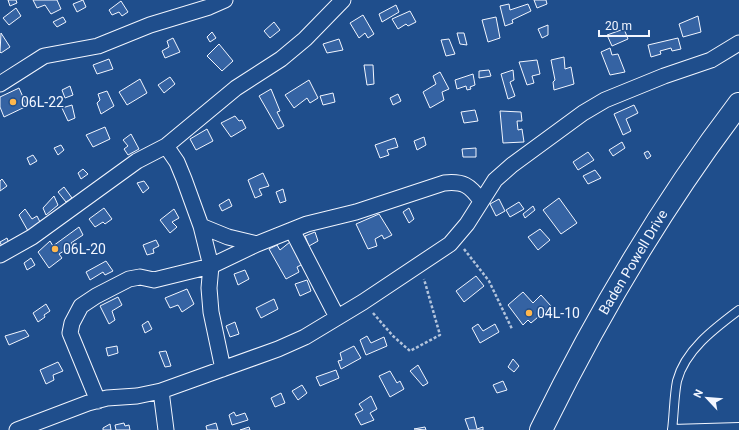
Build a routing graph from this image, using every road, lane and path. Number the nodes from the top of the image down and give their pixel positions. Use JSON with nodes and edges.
{"nodes":[{"id":1,"x":225,"y":0,"type":"edge"},
{"id":2,"x":343,"y":0,"type":"edge"},
{"id":3,"x":739,"y":43,"type":"edge"},
{"id":4,"x":0,"y":84,"type":"edge"},
{"id":5,"x":739,"y":104,"type":"edge"},
{"id":6,"x":166,"y":146,"type":"junction"},
{"id":7,"x":481,"y":201,"type":"junction"},
{"id":8,"x":201,"y":226,"type":"junction"},
{"id":9,"x":292,"y":230,"type":"junction"},
{"id":10,"x":456,"y":238,"type":"junction"},
{"id":11,"x":258,"y":244,"type":"junction"},
{"id":12,"x":0,"y":255,"type":"edge"},
{"id":13,"x":419,"y":265,"type":"junction"},
{"id":14,"x":212,"y":266,"type":"junction"},
{"id":15,"x":363,"y":302,"type":"junction"},
{"id":16,"x":739,"y":310,"type":"edge"},
{"id":17,"x":337,"y":317,"type":"junction"},
{"id":18,"x":512,"y":329,"type":"dead end"},
{"id":19,"x":223,"y":369,"type":"junction"},
{"id":20,"x":161,"y":391,"type":"junction"},
{"id":21,"x":98,"y":401,"type":"junction"},
{"id":22,"x":739,"y":427,"type":"edge"},
{"id":23,"x":17,"y":430,"type":"edge"},
{"id":24,"x":166,"y":430,"type":"edge"},
{"id":25,"x":541,"y":430,"type":"edge"},
{"id":26,"x":672,"y":430,"type":"edge"}],
"edges":[{"from":1,"to":4,"type":"street"},
{"from":2,"to":6,"type":"street"},
{"from":3,"to":7,"type":"street"},
{"from":5,"to":25,"type":"main road","name":"Baden Powell Drive"},
{"from":6,"to":8,"type":"street"},
{"from":6,"to":12,"type":"street"},
{"from":7,"to":9,"type":"street"},
{"from":7,"to":10,"type":"street"},
{"from":8,"to":11,"type":"street"},
{"from":8,"to":14,"type":"street"},
{"from":9,"to":11,"type":"street"},
{"from":9,"to":17,"type":"street"},
{"from":10,"to":13,"type":"street"},
{"from":10,"to":18,"type":"path"},
{"from":11,"to":14,"type":"street"},
{"from":13,"to":15,"type":"street"},
{"from":13,"to":15,"type":"path"},
{"from":14,"to":19,"type":"street"},
{"from":14,"to":21,"type":"street"},
{"from":15,"to":17,"type":"street"},
{"from":16,"to":26,"type":"lane"},
{"from":17,"to":19,"type":"street"},
{"from":19,"to":20,"type":"street"},
{"from":20,"to":21,"type":"street"},
{"from":20,"to":24,"type":"street"},
{"from":21,"to":23,"type":"street"},
{"from":22,"to":26,"type":"lane"}]}
